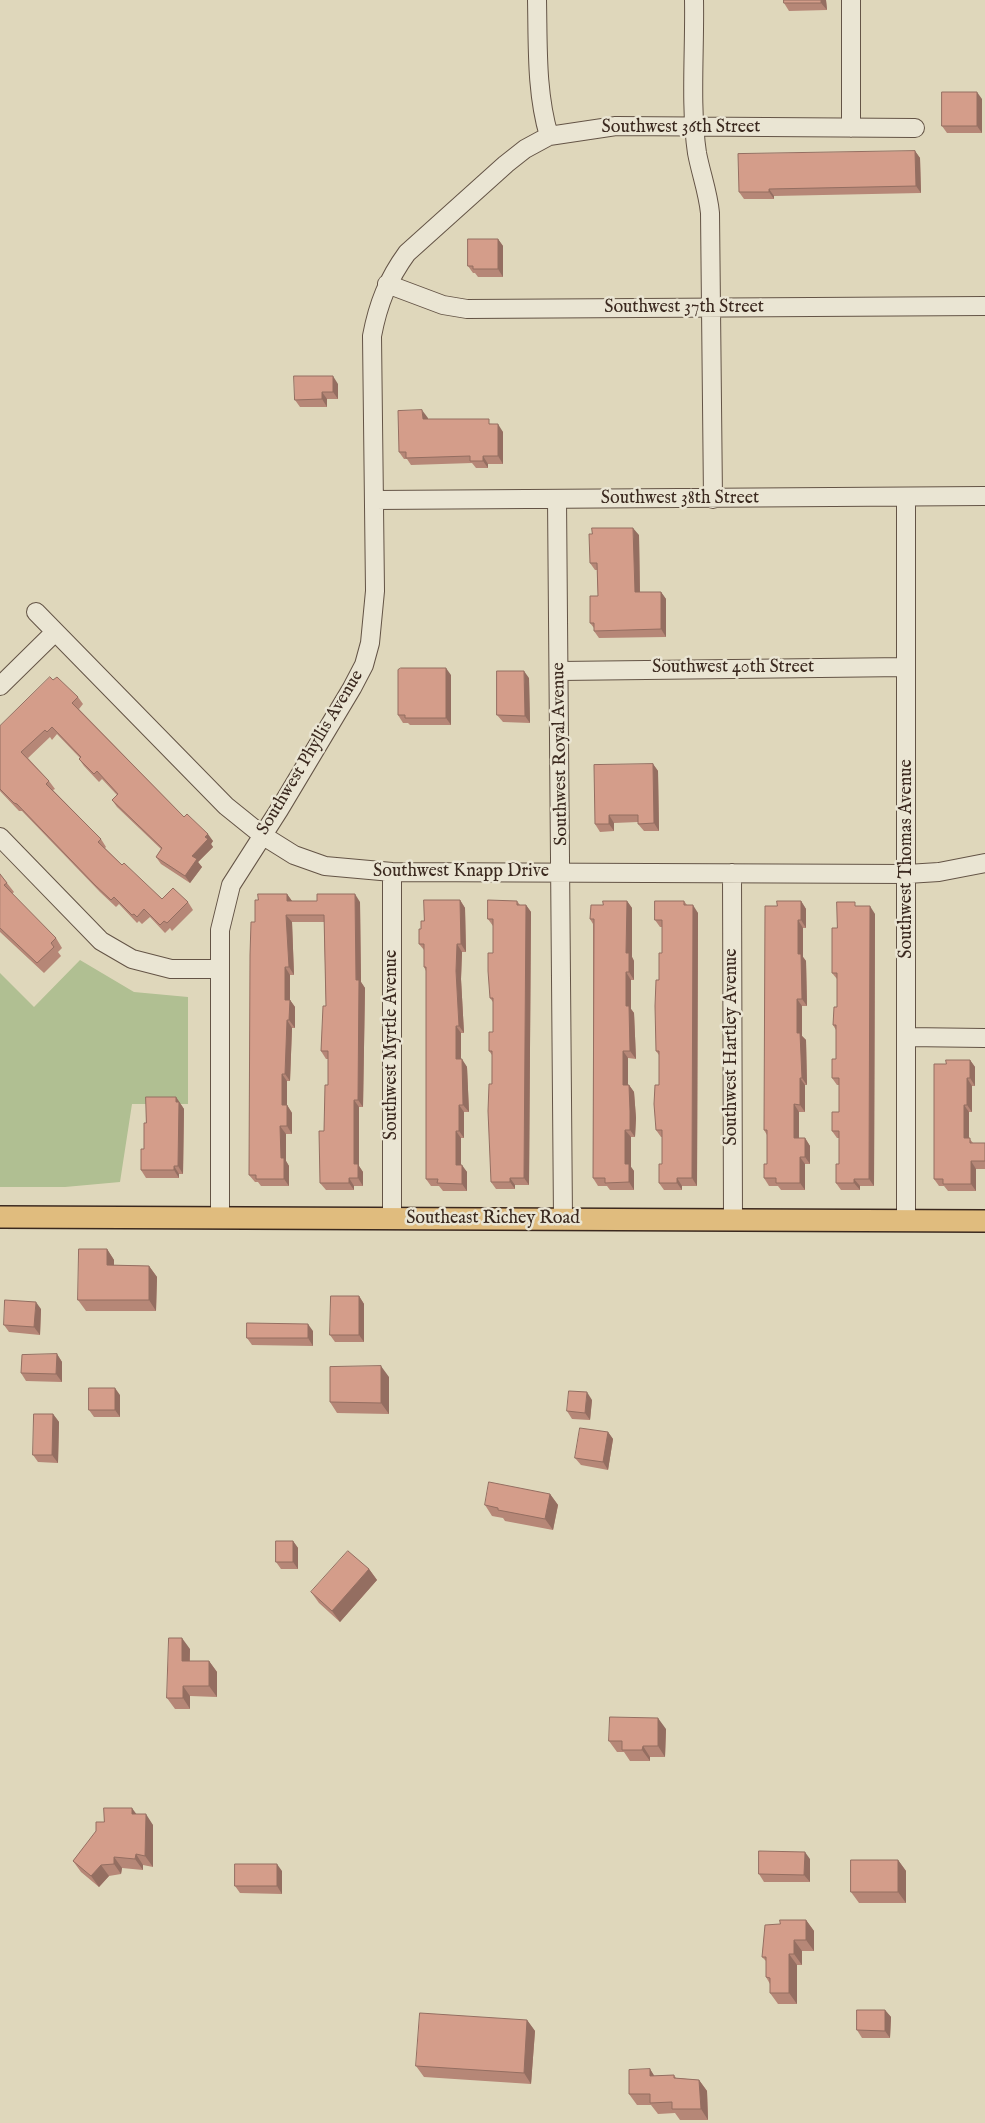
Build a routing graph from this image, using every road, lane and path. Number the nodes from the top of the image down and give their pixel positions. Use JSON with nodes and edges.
{"nodes":[{"id":1,"x":538,"y":0,"type":"edge"},
{"id":2,"x":694,"y":0,"type":"edge"},
{"id":3,"x":851,"y":0,"type":"edge"},
{"id":4,"x":695,"y":126,"type":"junction"},
{"id":5,"x":851,"y":128,"type":"junction"},
{"id":6,"x":915,"y":128,"type":"dead end"},
{"id":7,"x":549,"y":136,"type":"junction"},
{"id":8,"x":447,"y":217,"type":"joint"},
{"id":9,"x":387,"y":284,"type":"junction"},
{"id":10,"x":985,"y":306,"type":"edge"},
{"id":11,"x":711,"y":308,"type":"junction"},
{"id":12,"x":985,"y":496,"type":"edge"},
{"id":13,"x":713,"y":498,"type":"junction"},
{"id":14,"x":906,"y":498,"type":"junction"},
{"id":15,"x":557,"y":499,"type":"junction"},
{"id":16,"x":374,"y":500,"type":"junction"},
{"id":17,"x":36,"y":612,"type":"dead end"},
{"id":18,"x":55,"y":632,"type":"junction"},
{"id":19,"x":906,"y":667,"type":"junction"},
{"id":20,"x":560,"y":670,"type":"junction"},
{"id":21,"x":0,"y":686,"type":"edge"},
{"id":22,"x":262,"y":834,"type":"junction"},
{"id":23,"x":0,"y":837,"type":"edge"},
{"id":24,"x":985,"y":863,"type":"edge"},
{"id":25,"x":392,"y":872,"type":"junction"},
{"id":26,"x":562,"y":873,"type":"junction"},
{"id":27,"x":732,"y":873,"type":"junction"},
{"id":28,"x":907,"y":874,"type":"junction"},
{"id":29,"x":220,"y":969,"type":"junction"},
{"id":30,"x":906,"y":1037,"type":"junction"},
{"id":31,"x":985,"y":1038,"type":"edge"},
{"id":32,"x":0,"y":1216,"type":"edge"},
{"id":33,"x":220,"y":1217,"type":"junction"},
{"id":34,"x":392,"y":1218,"type":"junction"},
{"id":35,"x":563,"y":1219,"type":"junction"},
{"id":36,"x":733,"y":1220,"type":"junction"},
{"id":37,"x":906,"y":1221,"type":"junction"},
{"id":38,"x":985,"y":1222,"type":"edge"}],
"edges":[{"from":1,"to":7,"type":"street"},
{"from":2,"to":4,"type":"street"},
{"from":3,"to":5,"type":"street"},
{"from":4,"to":5,"type":"street","name":"Southwest 36th Street"},
{"from":4,"to":7,"type":"street","name":"Southwest 36th Street"},
{"from":4,"to":11,"type":"street"},
{"from":5,"to":6,"type":"street","name":"Southwest 36th Street"},
{"from":7,"to":8,"type":"street","name":"Southwest 36th Street"},
{"from":8,"to":9,"type":"street","name":"Southwest Phyllis Avenue"},
{"from":9,"to":11,"type":"street","name":"Southwest 37th Street"},
{"from":9,"to":16,"type":"street","name":"Southwest Phyllis Avenue"},
{"from":10,"to":11,"type":"street","name":"Southwest 37th Street"},
{"from":11,"to":13,"type":"street"},
{"from":12,"to":14,"type":"street","name":"Southwest 38th Street"},
{"from":13,"to":14,"type":"street","name":"Southwest 38th Street"},
{"from":13,"to":15,"type":"street","name":"Southwest 38th Street"},
{"from":14,"to":19,"type":"street","name":"Southwest Thomas Avenue"},
{"from":15,"to":16,"type":"street","name":"Southwest 38th Street"},
{"from":15,"to":20,"type":"street","name":"Southwest Royal Avenue"},
{"from":16,"to":22,"type":"street","name":"Southwest Phyllis Avenue"},
{"from":17,"to":18,"type":"street","name":"Southwest Knapp Drive"},
{"from":18,"to":21,"type":"street"},
{"from":18,"to":22,"type":"street","name":"Southwest Knapp Drive"},
{"from":19,"to":20,"type":"street","name":"Southwest 40th Street"},
{"from":19,"to":28,"type":"street","name":"Southwest Thomas Avenue"},
{"from":20,"to":26,"type":"street","name":"Southwest Royal Avenue"},
{"from":22,"to":25,"type":"street","name":"Southwest Knapp Drive"},
{"from":22,"to":29,"type":"street","name":"Southwest Phyllis Avenue"},
{"from":23,"to":29,"type":"street"},
{"from":24,"to":28,"type":"street","name":"Southwest Knapp Drive"},
{"from":25,"to":26,"type":"street","name":"Southwest Knapp Drive"},
{"from":25,"to":34,"type":"street","name":"Southwest Myrtle Avenue"},
{"from":26,"to":27,"type":"street","name":"Southwest Knapp Drive"},
{"from":26,"to":35,"type":"street","name":"Southwest Royal Avenue"},
{"from":27,"to":28,"type":"street","name":"Southwest Knapp Drive"},
{"from":27,"to":36,"type":"street","name":"Southwest Hartley Avenue"},
{"from":28,"to":30,"type":"street","name":"Southwest Thomas Avenue"},
{"from":29,"to":33,"type":"street","name":"Southwest Phyllis Avenue"},
{"from":30,"to":31,"type":"street"},
{"from":30,"to":37,"type":"street","name":"Southwest Thomas Avenue"},
{"from":32,"to":33,"type":"main road","name":"Southeast Richey Road"},
{"from":33,"to":34,"type":"main road","name":"Southeast Richey Road"},
{"from":34,"to":35,"type":"main road","name":"Southeast Richey Road"},
{"from":35,"to":36,"type":"main road","name":"Southeast Richey Road"},
{"from":36,"to":37,"type":"main road","name":"Southeast Richey Road"},
{"from":37,"to":38,"type":"main road","name":"Southeast Richey Road"}]}
